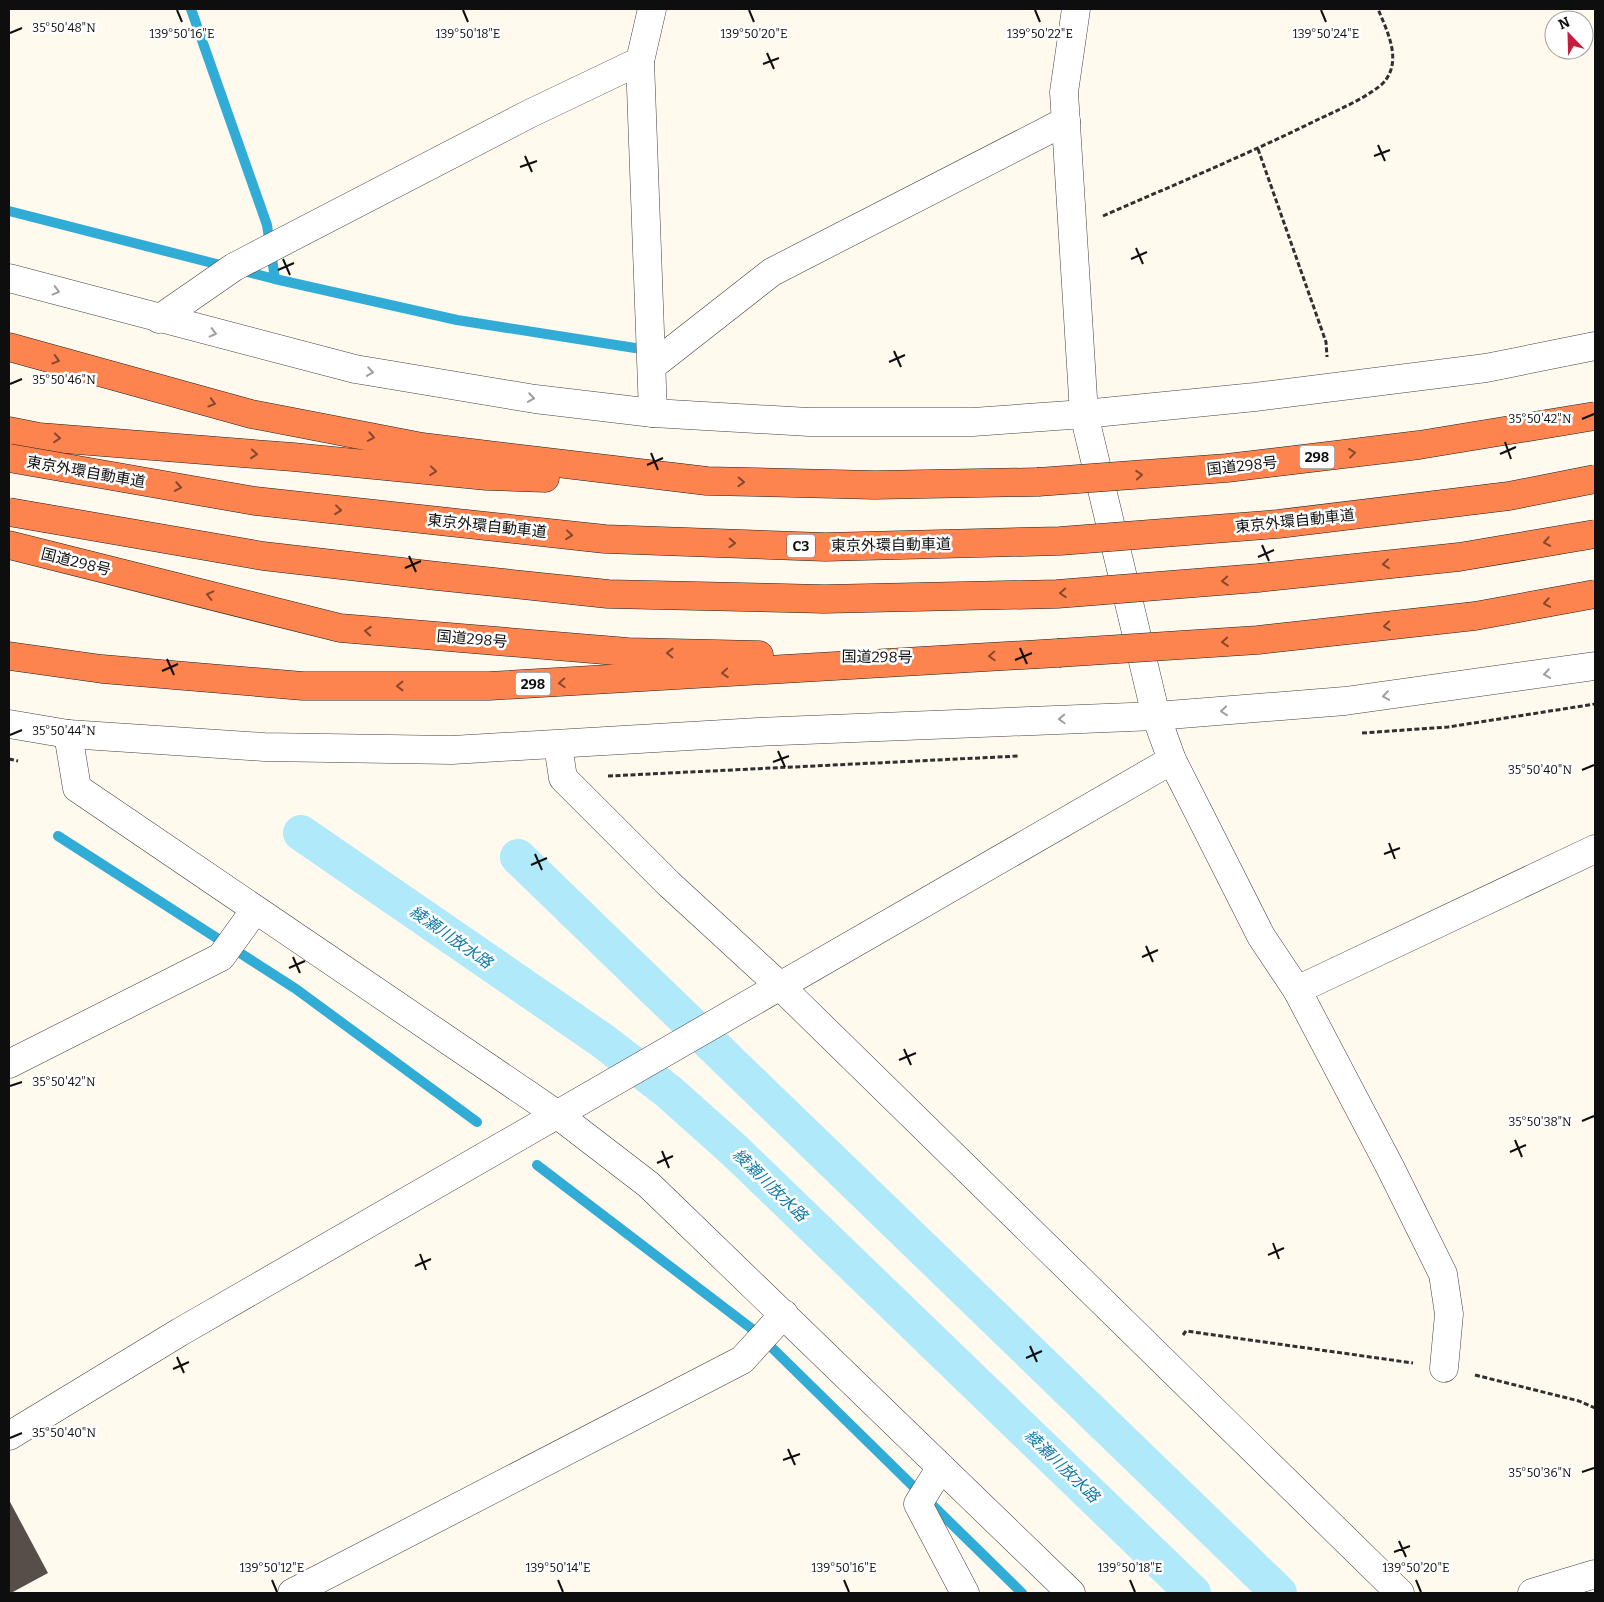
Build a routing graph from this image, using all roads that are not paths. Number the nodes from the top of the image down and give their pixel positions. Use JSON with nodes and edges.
{"nodes":[{"id":1,"x":652,"y":9,"type":"edge"},
{"id":2,"x":1076,"y":9,"type":"edge"},
{"id":3,"x":640,"y":61,"type":"junction"},
{"id":4,"x":1066,"y":121,"type":"junction"},
{"id":5,"x":9,"y":278,"type":"edge"},
{"id":6,"x":160,"y":319,"type":"junction"},
{"id":7,"x":1595,"y":346,"type":"edge"},
{"id":8,"x":9,"y":347,"type":"edge"},
{"id":9,"x":652,"y":366,"type":"junction"},
{"id":10,"x":653,"y":413,"type":"junction"},
{"id":11,"x":1084,"y":414,"type":"junction"},
{"id":12,"x":1595,"y":416,"type":"edge"},
{"id":13,"x":9,"y":431,"type":"edge"},
{"id":14,"x":9,"y":458,"type":"edge"},
{"id":15,"x":1595,"y":479,"type":"edge"},
{"id":16,"x":707,"y":481,"type":"junction"},
{"id":17,"x":9,"y":512,"type":"edge"},
{"id":18,"x":1595,"y":534,"type":"edge"},
{"id":19,"x":9,"y":545,"type":"edge"},
{"id":20,"x":1595,"y":594,"type":"edge"},
{"id":21,"x":9,"y":656,"type":"edge"},
{"id":22,"x":946,"y":659,"type":"junction"},
{"id":23,"x":1595,"y":666,"type":"edge"},
{"id":24,"x":1156,"y":716,"type":"junction"},
{"id":25,"x":9,"y":724,"type":"edge"},
{"id":26,"x":68,"y":734,"type":"junction"},
{"id":27,"x":558,"y":745,"type":"junction"},
{"id":28,"x":1172,"y":760,"type":"junction"},
{"id":29,"x":1595,"y":849,"type":"edge"},
{"id":30,"x":255,"y":910,"type":"junction"},
{"id":31,"x":779,"y":985,"type":"junction"},
{"id":32,"x":1297,"y":990,"type":"junction"},
{"id":33,"x":9,"y":1064,"type":"edge"},
{"id":34,"x":558,"y":1115,"type":"junction"},
{"id":35,"x":770,"y":1330,"type":"junction"},
{"id":36,"x":1444,"y":1368,"type":"road end"},
{"id":37,"x":9,"y":1436,"type":"edge"},
{"id":38,"x":937,"y":1474,"type":"junction"},
{"id":39,"x":1595,"y":1574,"type":"edge"},
{"id":40,"x":292,"y":1593,"type":"edge"},
{"id":41,"x":965,"y":1593,"type":"edge"},
{"id":42,"x":1071,"y":1593,"type":"edge"},
{"id":43,"x":1400,"y":1593,"type":"edge"},
{"id":44,"x":1532,"y":1593,"type":"edge"}],
"edges":[{"from":1,"to":3,"type":"street"},
{"from":2,"to":4,"type":"street"},
{"from":3,"to":6,"type":"street"},
{"from":3,"to":9,"type":"street"},
{"from":4,"to":9,"type":"street"},
{"from":4,"to":11,"type":"street"},
{"from":5,"to":6,"type":"street","one_way":true},
{"from":6,"to":10,"type":"street","one_way":true},
{"from":7,"to":11,"type":"street"},
{"from":8,"to":16,"type":"highway","name":"国道298号","number":"298","one_way":true},
{"from":9,"to":10,"type":"street"},
{"from":10,"to":11,"type":"street"},
{"from":11,"to":24,"type":"street"},
{"from":16,"to":12,"type":"highway","name":"国道298号","number":"298","one_way":true,"bridge":true},
{"from":13,"to":16,"type":"highway","name":"国道298号","number":"298","one_way":true},
{"from":14,"to":15,"type":"highway","name":"東京外環自動車道","number":"C3","one_way":true,"bridge":true},
{"from":18,"to":17,"type":"highway","one_way":true,"bridge":true},
{"from":22,"to":19,"type":"highway","name":"国道298号","number":"298","one_way":true},
{"from":20,"to":22,"type":"highway","name":"国道298号","number":"298","one_way":true,"bridge":true},
{"from":22,"to":21,"type":"highway","name":"国道298号","number":"298","one_way":true},
{"from":23,"to":24,"type":"street","one_way":true},
{"from":24,"to":27,"type":"street","one_way":true},
{"from":24,"to":28,"type":"street"},
{"from":25,"to":26,"type":"street"},
{"from":26,"to":27,"type":"street"},
{"from":26,"to":30,"type":"street"},
{"from":27,"to":31,"type":"street"},
{"from":28,"to":31,"type":"street"},
{"from":28,"to":32,"type":"street"},
{"from":29,"to":32,"type":"street"},
{"from":30,"to":33,"type":"street"},
{"from":30,"to":34,"type":"street"},
{"from":31,"to":34,"type":"street"},
{"from":31,"to":43,"type":"street"},
{"from":32,"to":36,"type":"street"},
{"from":34,"to":35,"type":"street"},
{"from":34,"to":37,"type":"street"},
{"from":35,"to":38,"type":"street"},
{"from":35,"to":40,"type":"street"},
{"from":38,"to":41,"type":"street"},
{"from":38,"to":42,"type":"street"},
{"from":39,"to":44,"type":"street"}]}
